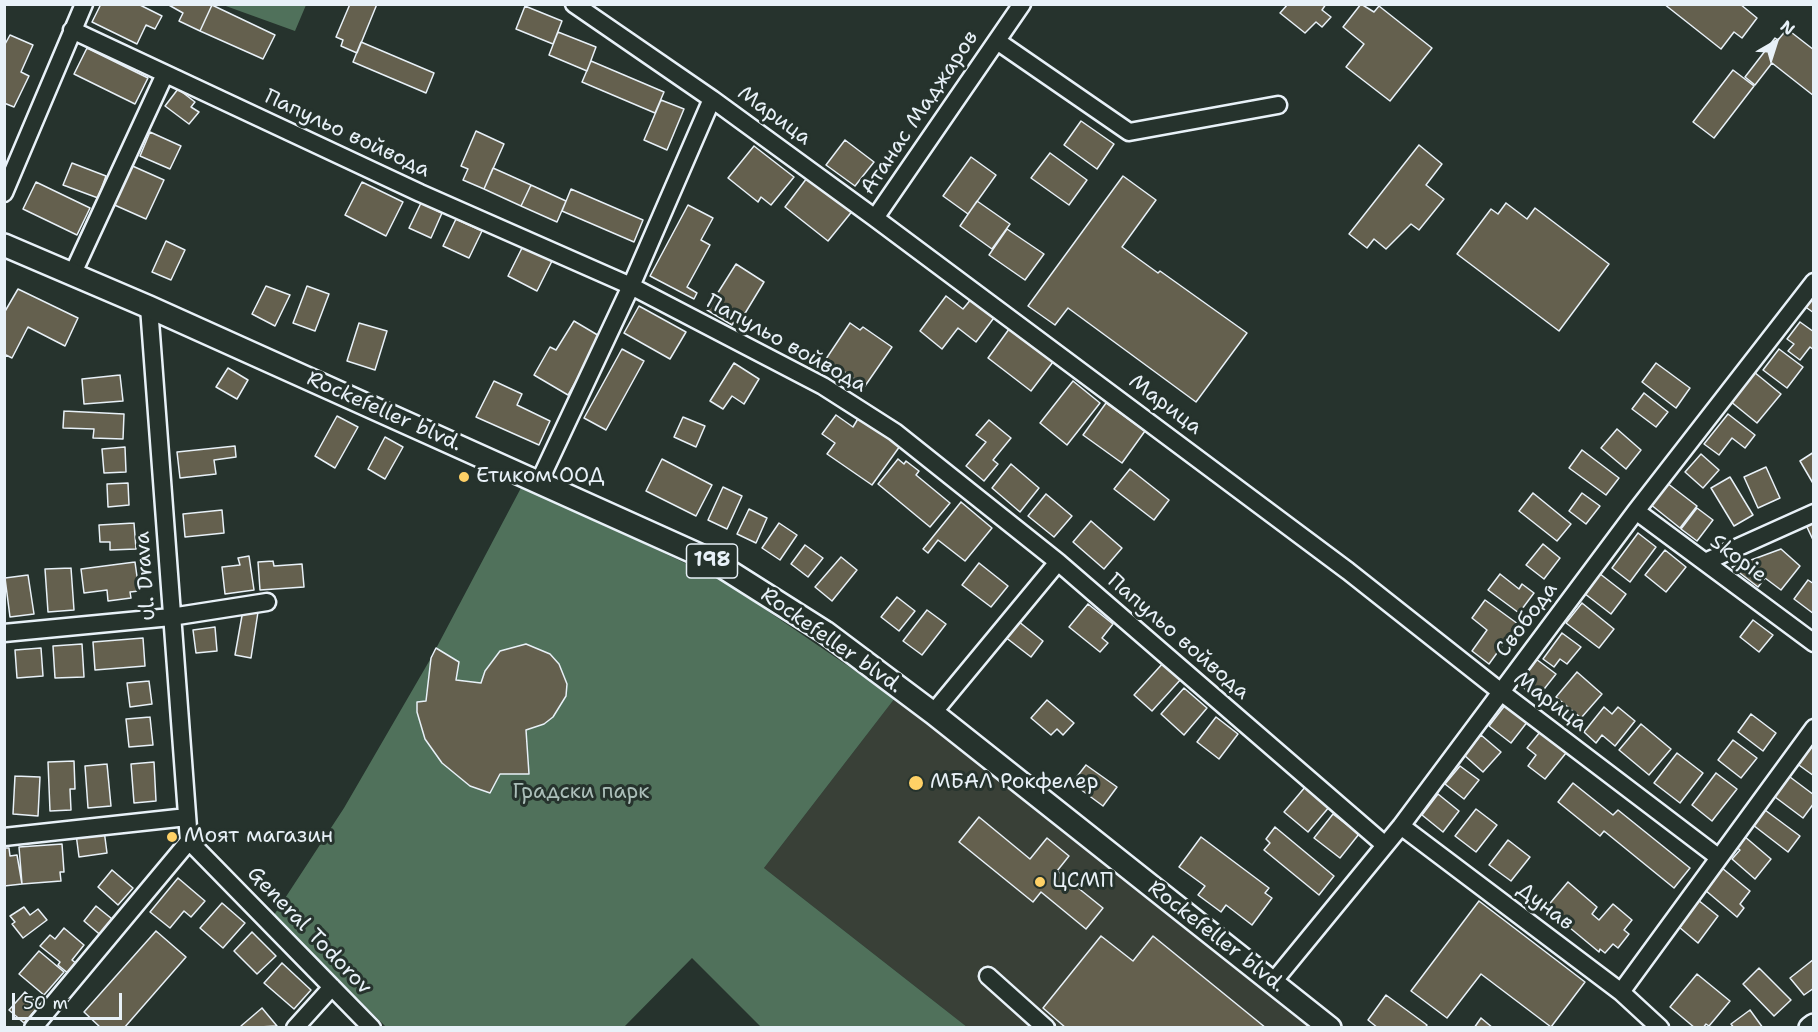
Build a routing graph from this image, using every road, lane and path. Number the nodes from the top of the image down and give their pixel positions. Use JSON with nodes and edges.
{"nodes":[{"id":1,"x":84,"y":4,"type":"edge"},
{"id":2,"x":574,"y":4,"type":"edge"},
{"id":3,"x":1022,"y":4,"type":"edge"},
{"id":4,"x":72,"y":30,"type":"junction"},
{"id":5,"x":997,"y":41,"type":"junction"},
{"id":6,"x":165,"y":74,"type":"junction"},
{"id":7,"x":712,"y":99,"type":"junction"},
{"id":8,"x":1278,"y":105,"type":"dead end"},
{"id":9,"x":4,"y":194,"type":"edge"},
{"id":10,"x":875,"y":218,"type":"junction"},
{"id":11,"x":4,"y":244,"type":"edge"},
{"id":12,"x":73,"y":273,"type":"junction"},
{"id":13,"x":1814,"y":282,"type":"edge"},
{"id":14,"x":631,"y":286,"type":"junction"},
{"id":15,"x":149,"y":307,"type":"junction"},
{"id":16,"x":539,"y":482,"type":"junction"},
{"id":17,"x":1636,"y":511,"type":"junction"},
{"id":18,"x":1814,"y":513,"type":"edge"},
{"id":19,"x":1058,"y":562,"type":"junction"},
{"id":20,"x":1705,"y":562,"type":"junction"},
{"id":21,"x":267,"y":602,"type":"dead end"},
{"id":22,"x":171,"y":617,"type":"junction"},
{"id":23,"x":4,"y":633,"type":"edge"},
{"id":24,"x":1814,"y":643,"type":"edge"},
{"id":25,"x":1501,"y":692,"type":"junction"},
{"id":26,"x":933,"y":713,"type":"junction"},
{"id":27,"x":1814,"y":728,"type":"edge"},
{"id":28,"x":187,"y":817,"type":"junction"},
{"id":29,"x":1401,"y":826,"type":"junction"},
{"id":30,"x":4,"y":837,"type":"edge"},
{"id":31,"x":189,"y":841,"type":"junction"},
{"id":32,"x":1385,"y":845,"type":"junction"},
{"id":33,"x":1719,"y":857,"type":"junction"},
{"id":34,"x":988,"y":976,"type":"dead end"},
{"id":35,"x":1273,"y":982,"type":"junction"},
{"id":36,"x":332,"y":987,"type":"junction"},
{"id":37,"x":1621,"y":992,"type":"junction"},
{"id":38,"x":1814,"y":1024,"type":"edge"},
{"id":39,"x":33,"y":1028,"type":"edge"},
{"id":40,"x":295,"y":1028,"type":"edge"},
{"id":41,"x":372,"y":1028,"type":"edge"},
{"id":42,"x":1046,"y":1028,"type":"edge"},
{"id":43,"x":1330,"y":1028,"type":"edge"},
{"id":44,"x":1660,"y":1028,"type":"edge"},
{"id":45,"x":1810,"y":1028,"type":"edge"}],
"edges":[{"from":1,"to":4,"type":"street"},
{"from":2,"to":7,"type":"street","name":"Марица"},
{"from":3,"to":5,"type":"street","name":"Атанас Маджаров"},
{"from":4,"to":6,"type":"street","name":"Папульо войвода"},
{"from":4,"to":9,"type":"street"},
{"from":5,"to":8,"type":"street"},
{"from":5,"to":10,"type":"street","name":"Атанас Маджаров"},
{"from":6,"to":12,"type":"street"},
{"from":6,"to":14,"type":"street","name":"Папульо войвода"},
{"from":7,"to":10,"type":"street","name":"Марица"},
{"from":7,"to":14,"type":"street"},
{"from":10,"to":25,"type":"street","name":"Марица"},
{"from":11,"to":12,"type":"main road","name":"Rockefeller blvd.","number":"198"},
{"from":12,"to":15,"type":"main road","name":"Rockefeller blvd.","number":"198"},
{"from":13,"to":17,"type":"street","name":"Свобода"},
{"from":14,"to":16,"type":"street"},
{"from":14,"to":19,"type":"street","name":"Папульо войвода"},
{"from":15,"to":16,"type":"main road","name":"Rockefeller blvd.","number":"198"},
{"from":15,"to":22,"type":"street","name":"ul. Drava"},
{"from":16,"to":26,"type":"main road","name":"Rockefeller blvd.","number":"198"},
{"from":17,"to":20,"type":"street","name":"Skopie"},
{"from":17,"to":25,"type":"street","name":"Свобода"},
{"from":18,"to":20,"type":"street"},
{"from":19,"to":26,"type":"street"},
{"from":19,"to":32,"type":"street","name":"Папульо войвода"},
{"from":20,"to":24,"type":"street","name":"Skopie"},
{"from":21,"to":22,"type":"street"},
{"from":22,"to":23,"type":"street"},
{"from":22,"to":28,"type":"street","name":"ul. Drava"},
{"from":25,"to":29,"type":"street","name":"Свобода"},
{"from":25,"to":33,"type":"street","name":"Марица"},
{"from":26,"to":35,"type":"main road","name":"Rockefeller blvd.","number":"198"},
{"from":27,"to":33,"type":"street"},
{"from":28,"to":30,"type":"street"},
{"from":28,"to":31,"type":"street","name":"ul. Drava"},
{"from":29,"to":32,"type":"street","name":"Свобода"},
{"from":29,"to":37,"type":"street","name":"Дунав"},
{"from":31,"to":36,"type":"street","name":"General Todorov"},
{"from":31,"to":39,"type":"street"},
{"from":32,"to":35,"type":"street","name":"Свобода"},
{"from":33,"to":37,"type":"street"},
{"from":34,"to":42,"type":"street"},
{"from":35,"to":43,"type":"main road","name":"Rockefeller blvd.","number":"198"},
{"from":36,"to":40,"type":"street"},
{"from":36,"to":41,"type":"street","name":"General Todorov"},
{"from":37,"to":44,"type":"street","name":"Дунав"},
{"from":38,"to":45,"type":"main road"}]}
